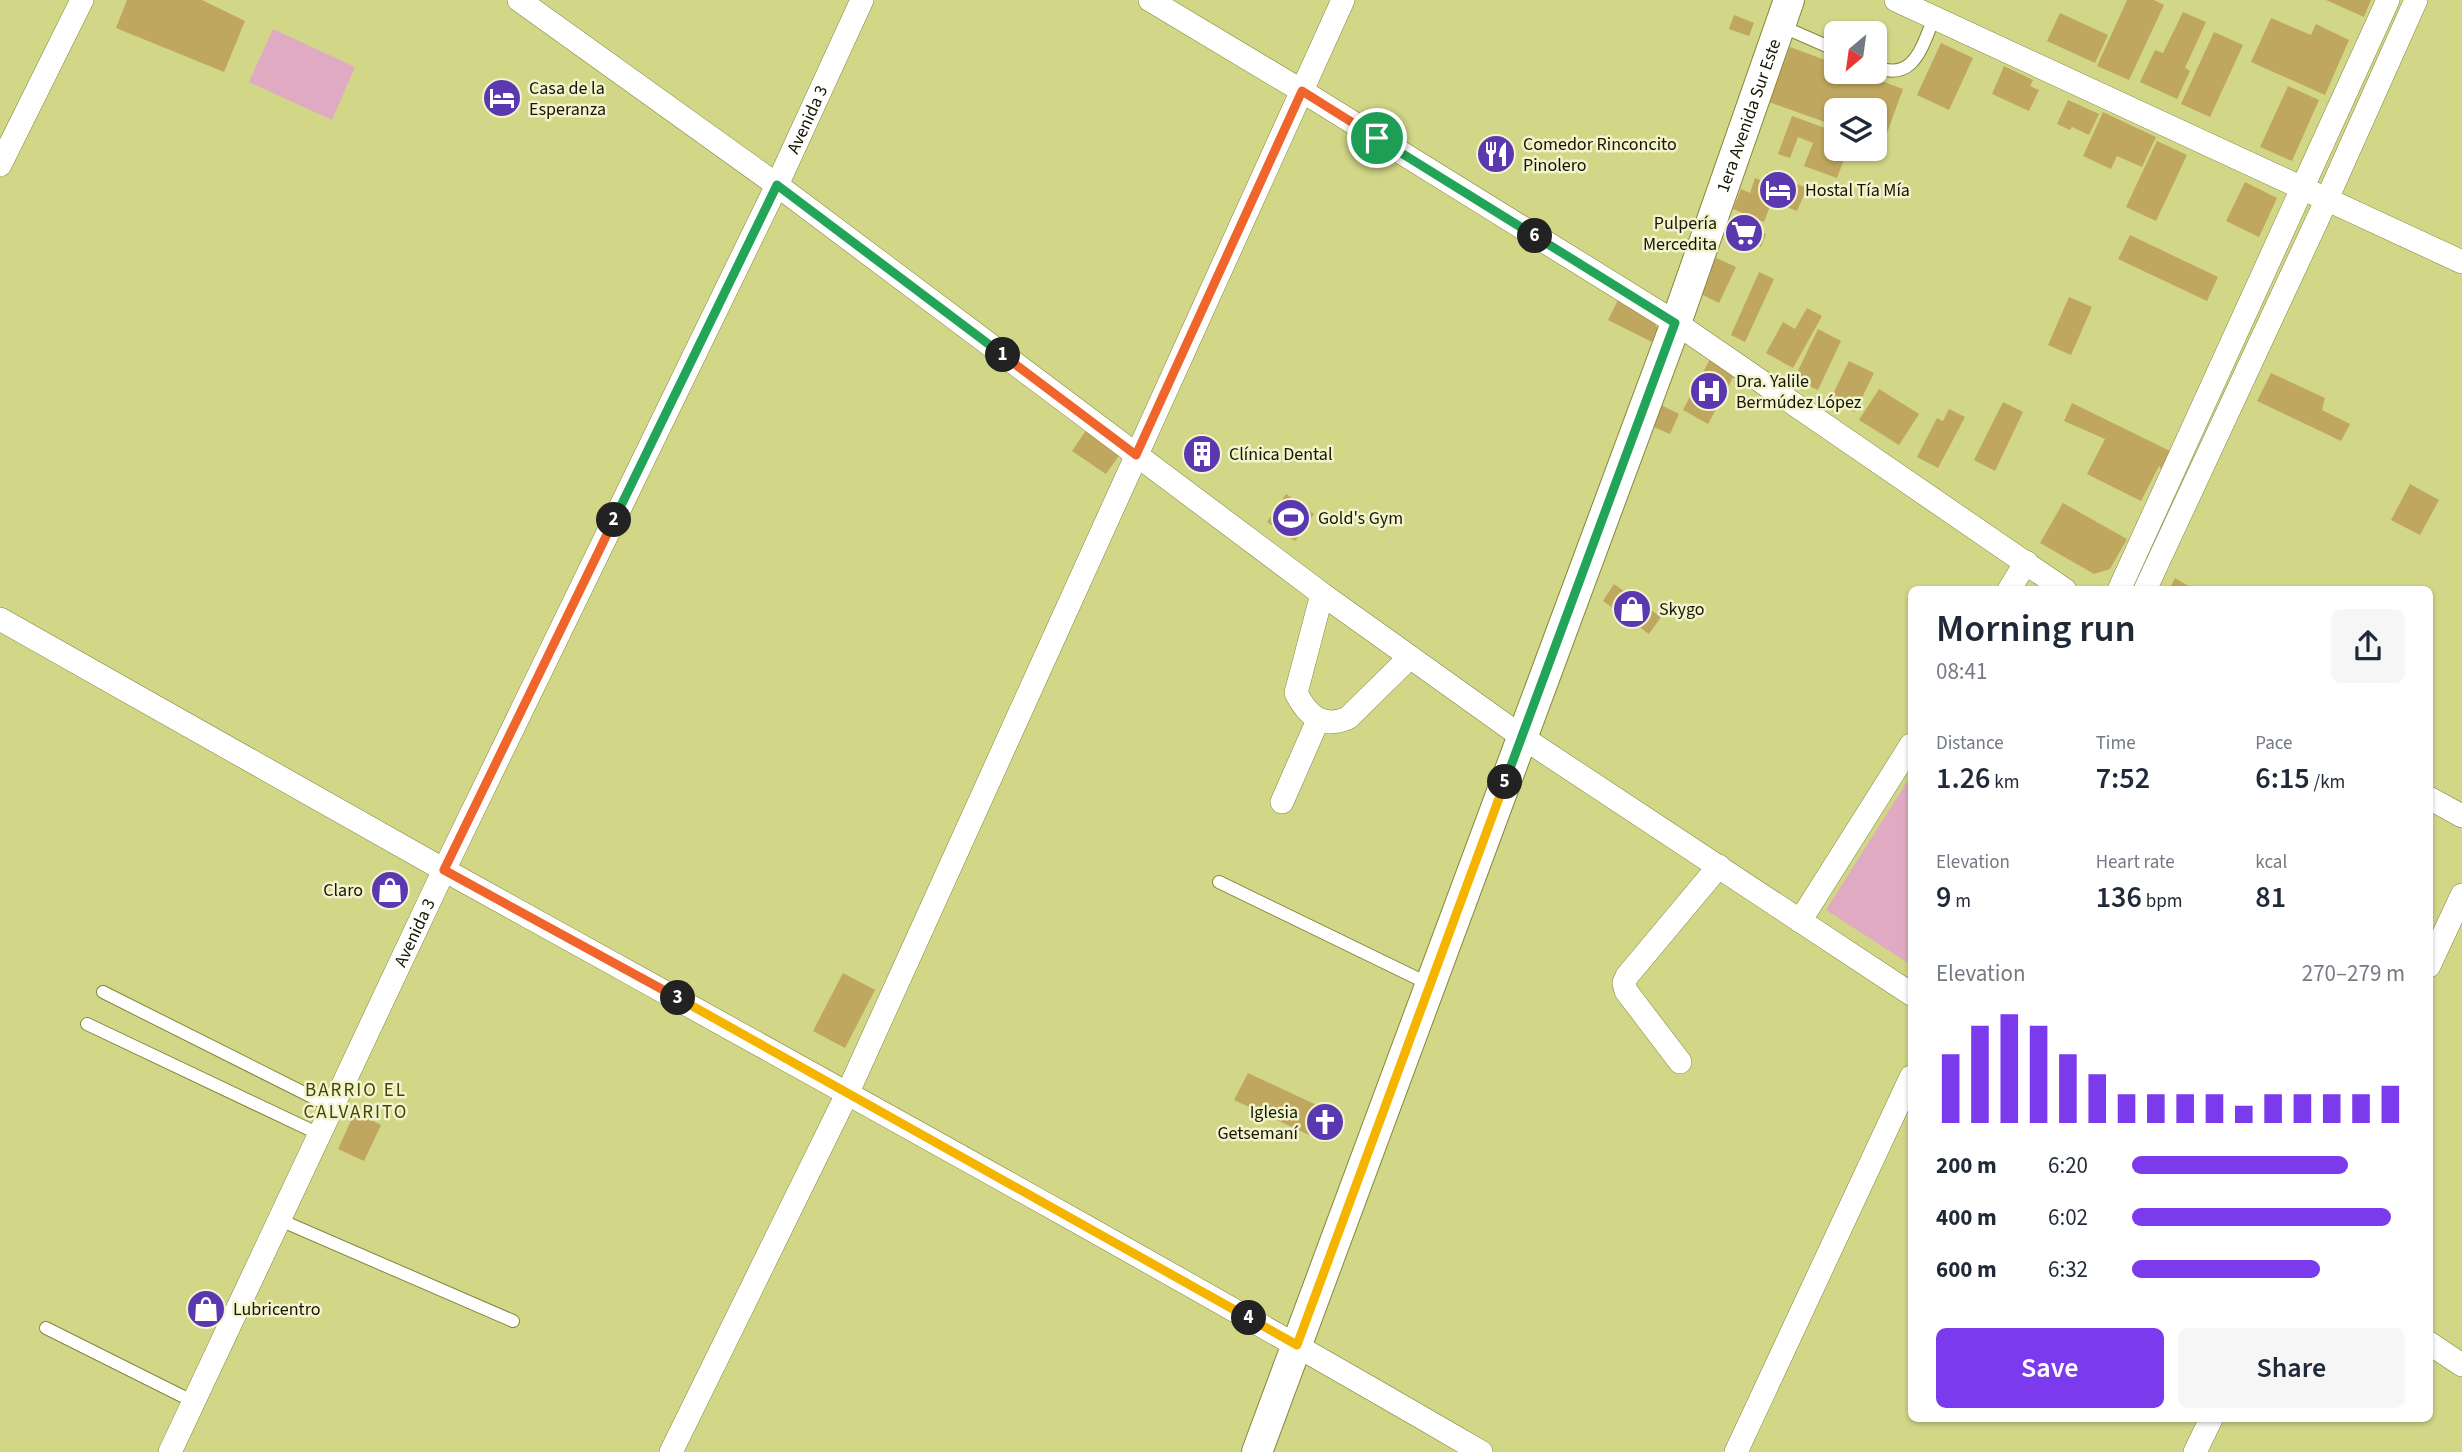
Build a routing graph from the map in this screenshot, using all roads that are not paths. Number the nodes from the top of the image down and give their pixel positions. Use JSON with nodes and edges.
{"nodes":[{"id":1,"x":82,"y":0,"type":"edge"},
{"id":2,"x":519,"y":0,"type":"edge"},
{"id":3,"x":862,"y":0,"type":"edge"},
{"id":4,"x":1150,"y":0,"type":"edge"},
{"id":5,"x":1343,"y":0,"type":"edge"},
{"id":6,"x":1896,"y":0,"type":"edge"},
{"id":7,"x":2388,"y":0,"type":"edge"},
{"id":8,"x":2416,"y":0,"type":"edge"},
{"id":9,"x":1785,"y":13,"type":"edge"},
{"id":10,"x":1934,"y":18,"type":"junction"},
{"id":11,"x":1824,"y":41,"type":"edge"},
{"id":12,"x":1887,"y":71,"type":"edge"},
{"id":13,"x":1302,"y":91,"type":"junction"},
{"id":14,"x":0,"y":165,"type":"edge"},
{"id":15,"x":777,"y":185,"type":"junction"},
{"id":16,"x":2304,"y":188,"type":"junction"},
{"id":17,"x":2327,"y":199,"type":"junction"},
{"id":18,"x":2462,"y":262,"type":"edge"},
{"id":19,"x":1675,"y":323,"type":"junction"},
{"id":20,"x":1136,"y":455,"type":"junction"},
{"id":21,"x":2026,"y":562,"type":"junction"},
{"id":22,"x":2011,"y":586,"type":"edge"},
{"id":23,"x":2060,"y":586,"type":"edge"},
{"id":24,"x":2121,"y":586,"type":"edge"},
{"id":25,"x":2147,"y":586,"type":"edge"},
{"id":26,"x":1322,"y":594,"type":"junction"},
{"id":27,"x":0,"y":619,"type":"edge"},
{"id":28,"x":1410,"y":657,"type":"junction"},
{"id":29,"x":1318,"y":720,"type":"junction"},
{"id":30,"x":1522,"y":737,"type":"junction"},
{"id":31,"x":1908,"y":750,"type":"edge"},
{"id":32,"x":2433,"y":800,"type":"edge"},
{"id":33,"x":1282,"y":802,"type":"dead end"},
{"id":34,"x":2462,"y":816,"type":"edge"},
{"id":35,"x":1719,"y":866,"type":"junction"},
{"id":36,"x":444,"y":870,"type":"junction"},
{"id":37,"x":1219,"y":882,"type":"dead end"},
{"id":38,"x":2462,"y":895,"type":"edge"},
{"id":39,"x":1800,"y":921,"type":"junction"},
{"id":40,"x":2433,"y":957,"type":"edge"},
{"id":41,"x":1430,"y":985,"type":"junction"},
{"id":42,"x":103,"y":992,"type":"dead end"},
{"id":43,"x":1908,"y":992,"type":"edge"},
{"id":44,"x":86,"y":1024,"type":"dead end"},
{"id":45,"x":1680,"y":1062,"type":"dead end"},
{"id":46,"x":1908,"y":1083,"type":"edge"},
{"id":47,"x":848,"y":1092,"type":"junction"},
{"id":48,"x":332,"y":1107,"type":"junction"},
{"id":49,"x":319,"y":1134,"type":"junction"},
{"id":50,"x":280,"y":1220,"type":"junction"},
{"id":51,"x":513,"y":1321,"type":"dead end"},
{"id":52,"x":46,"y":1328,"type":"dead end"},
{"id":53,"x":1297,"y":1345,"type":"junction"},
{"id":54,"x":2433,"y":1346,"type":"edge"},
{"id":55,"x":2462,"y":1365,"type":"edge"},
{"id":56,"x":194,"y":1402,"type":"junction"},
{"id":57,"x":2209,"y":1422,"type":"edge"},
{"id":58,"x":170,"y":1452,"type":"edge"},
{"id":59,"x":671,"y":1452,"type":"edge"},
{"id":60,"x":1258,"y":1452,"type":"edge"},
{"id":61,"x":1480,"y":1452,"type":"edge"},
{"id":62,"x":1736,"y":1452,"type":"edge"},
{"id":63,"x":2194,"y":1452,"type":"edge"}],
"edges":[{"from":1,"to":14,"type":"street"},
{"from":2,"to":15,"type":"street"},
{"from":3,"to":15,"type":"street","name":"Avenida 3"},
{"from":4,"to":13,"type":"street"},
{"from":5,"to":13,"type":"street"},
{"from":6,"to":10,"type":"street"},
{"from":7,"to":16,"type":"street"},
{"from":8,"to":17,"type":"street"},
{"from":9,"to":11,"type":"lane"},
{"from":9,"to":19,"type":"street","name":"1era Avenida Sur Este"},
{"from":10,"to":12,"type":"lane"},
{"from":10,"to":16,"type":"street"},
{"from":13,"to":19,"type":"street"},
{"from":13,"to":20,"type":"street"},
{"from":15,"to":20,"type":"street"},
{"from":15,"to":36,"type":"street","name":"Avenida 3"},
{"from":16,"to":17,"type":"street"},
{"from":16,"to":24,"type":"street"},
{"from":17,"to":18,"type":"street"},
{"from":17,"to":25,"type":"street"},
{"from":19,"to":21,"type":"street"},
{"from":19,"to":30,"type":"street","name":"1era Avenida Sur Este"},
{"from":20,"to":26,"type":"street"},
{"from":20,"to":47,"type":"street"},
{"from":21,"to":22,"type":"street"},
{"from":21,"to":23,"type":"street"},
{"from":26,"to":28,"type":"street"},
{"from":26,"to":29,"type":"street"},
{"from":27,"to":36,"type":"street"},
{"from":28,"to":29,"type":"street"},
{"from":28,"to":30,"type":"street"},
{"from":29,"to":33,"type":"street"},
{"from":30,"to":35,"type":"street"},
{"from":30,"to":41,"type":"street","name":"1era Avenida Sur Este"},
{"from":31,"to":39,"type":"street"},
{"from":32,"to":34,"type":"street"},
{"from":35,"to":39,"type":"street"},
{"from":35,"to":45,"type":"street"},
{"from":36,"to":47,"type":"street"},
{"from":36,"to":48,"type":"street","name":"Avenida 3"},
{"from":37,"to":41,"type":"lane"},
{"from":38,"to":40,"type":"street"},
{"from":39,"to":43,"type":"street"},
{"from":41,"to":53,"type":"street","name":"1era Avenida Sur Este"},
{"from":42,"to":48,"type":"lane"},
{"from":44,"to":49,"type":"lane"},
{"from":46,"to":62,"type":"street"},
{"from":47,"to":53,"type":"street"},
{"from":47,"to":59,"type":"street"},
{"from":48,"to":49,"type":"street","name":"Avenida 3"},
{"from":49,"to":50,"type":"street","name":"Avenida 3"},
{"from":50,"to":51,"type":"lane"},
{"from":50,"to":56,"type":"street","name":"Avenida 3"},
{"from":52,"to":56,"type":"lane"},
{"from":53,"to":60,"type":"street","name":"1era Avenida Sur Este"},
{"from":53,"to":61,"type":"street"},
{"from":54,"to":55,"type":"street"},
{"from":56,"to":58,"type":"street","name":"Avenida 3"},
{"from":57,"to":63,"type":"street"}]}
